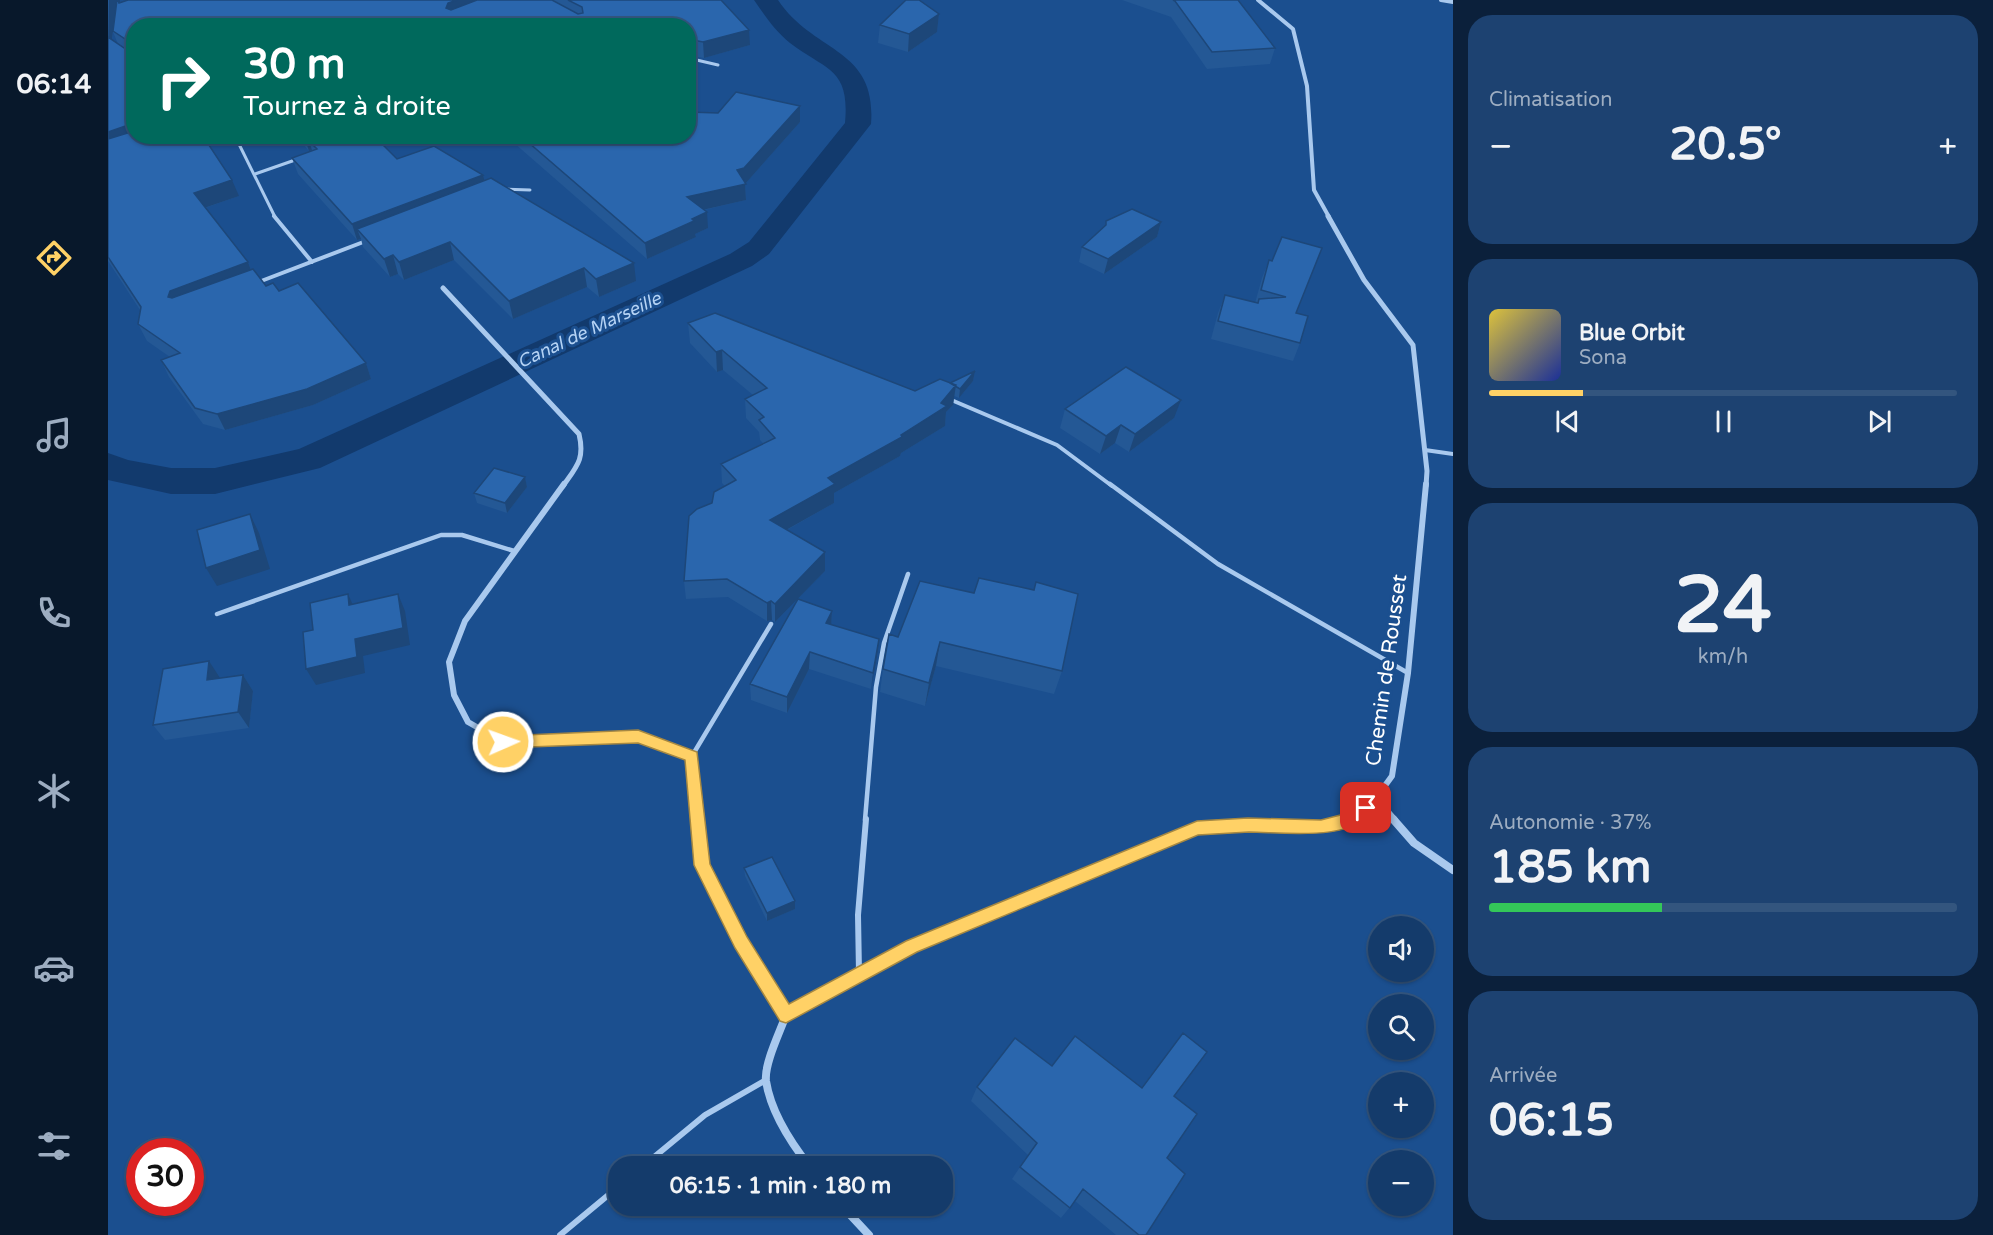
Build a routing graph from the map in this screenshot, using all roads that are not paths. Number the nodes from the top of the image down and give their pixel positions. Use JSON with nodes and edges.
{"nodes":[{"id":1,"x":1258,"y":0,"type":"edge"},
{"id":2,"x":1441,"y":0,"type":"edge"},
{"id":3,"x":1453,"y":2,"type":"edge"},
{"id":4,"x":696,"y":60,"type":"edge"},
{"id":5,"x":718,"y":65,"type":"dead end"},
{"id":6,"x":239,"y":144,"type":"edge"},
{"id":7,"x":309,"y":155,"type":"edge"},
{"id":8,"x":255,"y":174,"type":"junction"},
{"id":9,"x":530,"y":190,"type":"dead end"},
{"id":10,"x":496,"y":192,"type":"edge"},
{"id":11,"x":377,"y":237,"type":"edge"},
{"id":12,"x":312,"y":262,"type":"junction"},
{"id":13,"x":246,"y":286,"type":"edge"},
{"id":14,"x":444,"y":288,"type":"dead end"},
{"id":15,"x":941,"y":395,"type":"edge"},
{"id":16,"x":1425,"y":450,"type":"junction"},
{"id":17,"x":1453,"y":454,"type":"edge"},
{"id":18,"x":514,"y":551,"type":"junction"},
{"id":19,"x":908,"y":574,"type":"dead end"},
{"id":20,"x":217,"y":614,"type":"dead end"},
{"id":21,"x":771,"y":624,"type":"dead end"},
{"id":22,"x":1408,"y":673,"type":"junction"},
{"id":23,"x":692,"y":756,"type":"junction"},
{"id":24,"x":1376,"y":798,"type":"junction"},
{"id":25,"x":1453,"y":870,"type":"edge"},
{"id":26,"x":859,"y":973,"type":"junction"},
{"id":27,"x":786,"y":1015,"type":"junction"},
{"id":28,"x":766,"y":1080,"type":"junction"},
{"id":29,"x":655,"y":1156,"type":"edge"},
{"id":30,"x":801,"y":1156,"type":"edge"},
{"id":31,"x":608,"y":1195,"type":"edge"},
{"id":32,"x":851,"y":1216,"type":"edge"},
{"id":33,"x":560,"y":1235,"type":"edge"},
{"id":34,"x":869,"y":1235,"type":"edge"}],
"edges":[{"from":1,"to":16,"type":"street","name":"Chemin de Rousset"},
{"from":2,"to":3,"type":"street"},
{"from":4,"to":5,"type":"lane"},
{"from":6,"to":8,"type":"lane"},
{"from":7,"to":8,"type":"lane"},
{"from":8,"to":12,"type":"lane"},
{"from":9,"to":10,"type":"lane"},
{"from":11,"to":12,"type":"lane"},
{"from":12,"to":13,"type":"lane"},
{"from":14,"to":18,"type":"street"},
{"from":15,"to":22,"type":"lane"},
{"from":16,"to":17,"type":"lane"},
{"from":16,"to":22,"type":"street","name":"Chemin de Rousset"},
{"from":18,"to":20,"type":"lane"},
{"from":18,"to":23,"type":"street"},
{"from":19,"to":26,"type":"lane"},
{"from":21,"to":23,"type":"lane"},
{"from":22,"to":24,"type":"street","name":"Chemin de Rousset"},
{"from":23,"to":27,"type":"street"},
{"from":24,"to":25,"type":"street"},
{"from":24,"to":26,"type":"street","name":"Chemin de Rousset"},
{"from":26,"to":27,"type":"street","name":"Chemin de Rousset"},
{"from":27,"to":28,"type":"street"},
{"from":28,"to":29,"type":"lane"},
{"from":28,"to":30,"type":"street"},
{"from":31,"to":33,"type":"lane"},
{"from":32,"to":34,"type":"street"}]}
